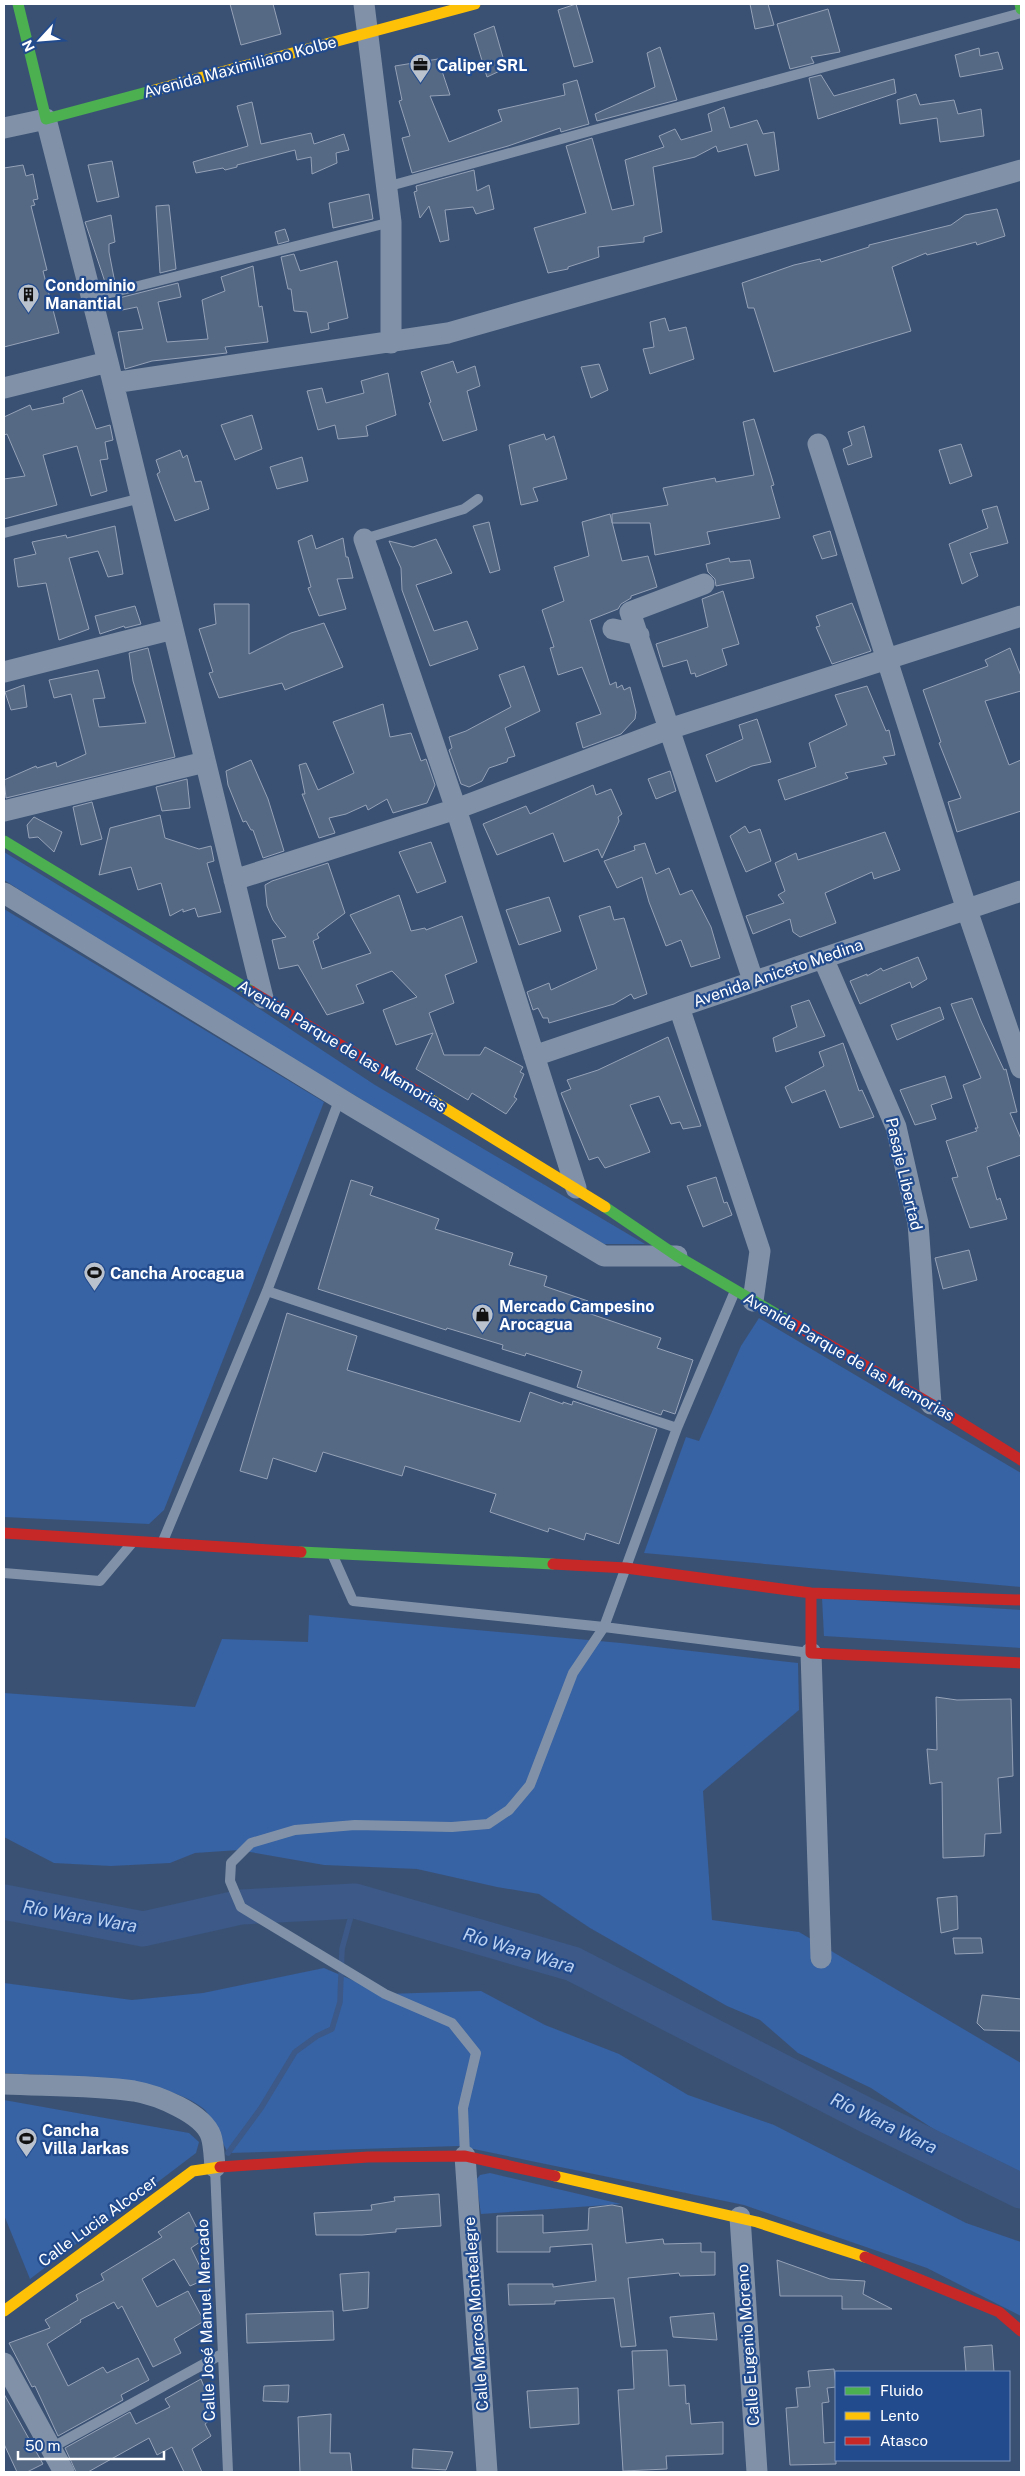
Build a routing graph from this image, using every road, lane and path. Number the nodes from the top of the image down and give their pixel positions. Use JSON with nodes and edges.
{"nodes":[{"id":1,"x":18,"y":4,"type":"edge"},
{"id":2,"x":364,"y":4,"type":"edge"},
{"id":3,"x":476,"y":4,"type":"edge"},
{"id":4,"x":1020,"y":4,"type":"edge"},
{"id":5,"x":1021,"y":10,"type":"edge"},
{"id":6,"x":1021,"y":13,"type":"edge"},
{"id":7,"x":367,"y":33,"type":"junction"},
{"id":8,"x":46,"y":119,"type":"junction"},
{"id":9,"x":4,"y":128,"type":"edge"},
{"id":10,"x":1021,"y":170,"type":"edge"},
{"id":11,"x":386,"y":187,"type":"junction"},
{"id":12,"x":391,"y":222,"type":"junction"},
{"id":13,"x":91,"y":298,"type":"junction"},
{"id":14,"x":391,"y":343,"type":"junction"},
{"id":15,"x":108,"y":362,"type":"junction"},
{"id":16,"x":113,"y":383,"type":"junction"},
{"id":17,"x":4,"y":388,"type":"edge"},
{"id":18,"x":818,"y":444,"type":"dead end"},
{"id":19,"x":141,"y":498,"type":"junction"},
{"id":20,"x":478,"y":499,"type":"dead end"},
{"id":21,"x":4,"y":533,"type":"edge"},
{"id":22,"x":364,"y":539,"type":"joint"},
{"id":23,"x":704,"y":584,"type":"dead end"},
{"id":24,"x":1021,"y":616,"type":"edge"},
{"id":25,"x":613,"y":628,"type":"dead end"},
{"id":26,"x":173,"y":629,"type":"junction"},
{"id":27,"x":639,"y":636,"type":"junction"},
{"id":28,"x":887,"y":661,"type":"junction"},
{"id":29,"x":4,"y":672,"type":"edge"},
{"id":30,"x":670,"y":730,"type":"junction"},
{"id":31,"x":205,"y":762,"type":"junction"},
{"id":32,"x":456,"y":808,"type":"junction"},
{"id":33,"x":4,"y":811,"type":"edge"},
{"id":34,"x":4,"y":841,"type":"edge"},
{"id":35,"x":234,"y":880,"type":"junction"},
{"id":36,"x":1021,"y":891,"type":"edge"},
{"id":37,"x":4,"y":893,"type":"edge"},
{"id":38,"x":967,"y":910,"type":"junction"},
{"id":39,"x":823,"y":958,"type":"junction"},
{"id":40,"x":753,"y":980,"type":"junction"},
{"id":41,"x":263,"y":998,"type":"junction"},
{"id":42,"x":679,"y":1007,"type":"junction"},
{"id":43,"x":534,"y":1056,"type":"junction"},
{"id":44,"x":1021,"y":1068,"type":"edge"},
{"id":45,"x":340,"y":1098,"type":"junction"},
{"id":46,"x":576,"y":1188,"type":"junction"},
{"id":47,"x":676,"y":1256,"type":"junction"},
{"id":48,"x":735,"y":1290,"type":"junction"},
{"id":49,"x":267,"y":1291,"type":"junction"},
{"id":50,"x":753,"y":1301,"type":"junction"},
{"id":51,"x":931,"y":1404,"type":"junction"},
{"id":52,"x":677,"y":1428,"type":"junction"},
{"id":53,"x":1021,"y":1460,"type":"edge"},
{"id":54,"x":4,"y":1534,"type":"edge"},
{"id":55,"x":135,"y":1540,"type":"junction"},
{"id":56,"x":163,"y":1542,"type":"junction"},
{"id":57,"x":332,"y":1553,"type":"junction"},
{"id":58,"x":626,"y":1568,"type":"junction"},
{"id":59,"x":4,"y":1573,"type":"edge"},
{"id":60,"x":811,"y":1593,"type":"junction"},
{"id":61,"x":1021,"y":1600,"type":"edge"},
{"id":62,"x":604,"y":1627,"type":"junction"},
{"id":63,"x":811,"y":1653,"type":"junction"},
{"id":64,"x":1021,"y":1663,"type":"edge"},
{"id":65,"x":821,"y":1958,"type":"dead end"},
{"id":66,"x":4,"y":2084,"type":"edge"},
{"id":67,"x":465,"y":2156,"type":"junction"},
{"id":68,"x":215,"y":2167,"type":"junction"},
{"id":69,"x":740,"y":2217,"type":"junction"},
{"id":70,"x":4,"y":2311,"type":"edge"},
{"id":71,"x":1021,"y":2336,"type":"edge"},
{"id":72,"x":222,"y":2354,"type":"junction"},
{"id":73,"x":4,"y":2363,"type":"edge"},
{"id":74,"x":51,"y":2448,"type":"junction"},
{"id":75,"x":64,"y":2472,"type":"edge"},
{"id":76,"x":228,"y":2472,"type":"edge"},
{"id":77,"x":487,"y":2472,"type":"edge"},
{"id":78,"x":757,"y":2472,"type":"edge"}],
"edges":[{"from":1,"to":8,"type":"street"},
{"from":2,"to":7,"type":"street"},
{"from":3,"to":7,"type":"street","name":"Avenida Maximiliano Kolbe"},
{"from":4,"to":5,"type":"street"},
{"from":6,"to":11,"type":"lane"},
{"from":7,"to":8,"type":"street","name":"Avenida Maximiliano Kolbe"},
{"from":7,"to":11,"type":"street"},
{"from":8,"to":9,"type":"street","name":"Avenida Maximiliano Kolbe"},
{"from":8,"to":13,"type":"street"},
{"from":10,"to":14,"type":"street"},
{"from":11,"to":12,"type":"street"},
{"from":12,"to":13,"type":"lane"},
{"from":12,"to":14,"type":"street"},
{"from":13,"to":15,"type":"street"},
{"from":14,"to":16,"type":"street"},
{"from":15,"to":16,"type":"street"},
{"from":15,"to":17,"type":"street"},
{"from":16,"to":19,"type":"street"},
{"from":18,"to":28,"type":"street"},
{"from":19,"to":21,"type":"lane"},
{"from":19,"to":26,"type":"street"},
{"from":20,"to":22,"type":"lane"},
{"from":22,"to":32,"type":"street"},
{"from":23,"to":27,"type":"street"},
{"from":24,"to":28,"type":"street"},
{"from":25,"to":27,"type":"street"},
{"from":26,"to":29,"type":"street"},
{"from":26,"to":31,"type":"street"},
{"from":27,"to":30,"type":"street"},
{"from":28,"to":30,"type":"street"},
{"from":28,"to":38,"type":"street"},
{"from":30,"to":32,"type":"street"},
{"from":30,"to":40,"type":"street"},
{"from":31,"to":33,"type":"street"},
{"from":31,"to":35,"type":"street"},
{"from":32,"to":35,"type":"street"},
{"from":32,"to":43,"type":"street"},
{"from":34,"to":41,"type":"street","name":"Avenida Parque de las Memorias"},
{"from":35,"to":41,"type":"street"},
{"from":36,"to":38,"type":"street","name":"Avenida Aniceto Medina"},
{"from":37,"to":45,"type":"street","name":"Avenida Parque de las Memorias"},
{"from":38,"to":39,"type":"street","name":"Avenida Aniceto Medina"},
{"from":38,"to":44,"type":"street"},
{"from":39,"to":40,"type":"street","name":"Avenida Aniceto Medina"},
{"from":39,"to":51,"type":"street","name":"Pasaje Libertad"},
{"from":40,"to":42,"type":"street","name":"Avenida Aniceto Medina"},
{"from":41,"to":46,"type":"street","name":"Avenida Parque de las Memorias"},
{"from":42,"to":43,"type":"street","name":"Avenida Aniceto Medina"},
{"from":42,"to":50,"type":"street"},
{"from":43,"to":46,"type":"street"},
{"from":45,"to":47,"type":"street","name":"Avenida Parque de las Memorias"},
{"from":45,"to":49,"type":"lane"},
{"from":46,"to":47,"type":"street","name":"Avenida Parque de las Memorias"},
{"from":47,"to":48,"type":"street","name":"Avenida Parque de las Memorias"},
{"from":48,"to":50,"type":"street","name":"Avenida Parque de las Memorias"},
{"from":48,"to":52,"type":"lane"},
{"from":49,"to":52,"type":"lane"},
{"from":49,"to":56,"type":"lane"},
{"from":50,"to":51,"type":"street","name":"Avenida Parque de las Memorias"},
{"from":51,"to":53,"type":"street","name":"Avenida Parque de las Memorias"},
{"from":52,"to":58,"type":"lane"},
{"from":54,"to":55,"type":"street"},
{"from":55,"to":56,"type":"street"},
{"from":55,"to":59,"type":"lane"},
{"from":56,"to":57,"type":"street"},
{"from":57,"to":58,"type":"street"},
{"from":57,"to":62,"type":"lane"},
{"from":58,"to":60,"type":"street"},
{"from":58,"to":62,"type":"lane"},
{"from":60,"to":61,"type":"street"},
{"from":60,"to":63,"type":"street"},
{"from":62,"to":63,"type":"lane"},
{"from":62,"to":67,"type":"lane"},
{"from":63,"to":64,"type":"street"},
{"from":63,"to":65,"type":"street"},
{"from":66,"to":68,"type":"street"},
{"from":67,"to":68,"type":"street","name":"Calle Lucia Alcocer"},
{"from":67,"to":69,"type":"street","name":"Calle Lucia Alcocer"},
{"from":67,"to":77,"type":"street","name":"Calle Marcos Montealegre"},
{"from":68,"to":70,"type":"street","name":"Calle Lucia Alcocer"},
{"from":68,"to":72,"type":"lane","name":"Calle José Manuel Mercado"},
{"from":69,"to":71,"type":"street","name":"Calle Lucia Alcocer"},
{"from":69,"to":78,"type":"street","name":"Calle Eugenio Moreno"},
{"from":72,"to":74,"type":"lane"},
{"from":72,"to":76,"type":"lane","name":"Calle José Manuel Mercado"},
{"from":73,"to":74,"type":"street"},
{"from":74,"to":75,"type":"street"}]}
